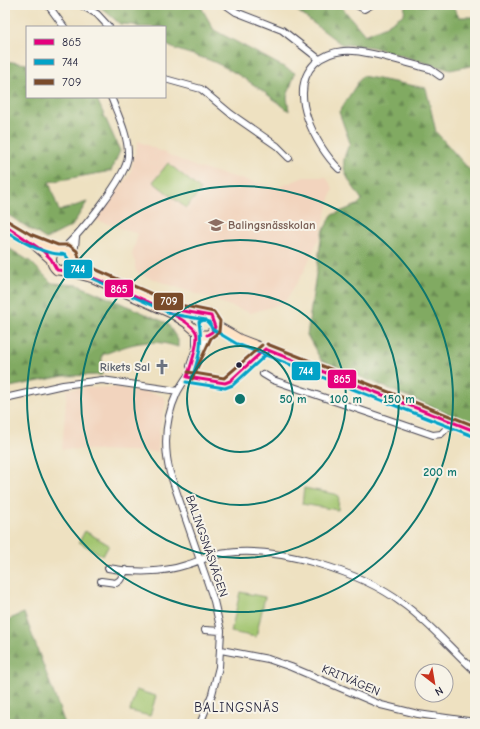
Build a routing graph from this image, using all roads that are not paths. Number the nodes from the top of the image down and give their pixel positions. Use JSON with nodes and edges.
{"nodes":[{"id":1,"x":48,"y":5,"type":"edge"},
{"id":2,"x":81,"y":5,"type":"edge"},
{"id":3,"x":226,"y":5,"type":"edge"},
{"id":4,"x":356,"y":5,"type":"edge"},
{"id":5,"x":371,"y":5,"type":"edge"},
{"id":6,"x":63,"y":26,"type":"edge"},
{"id":7,"x":108,"y":26,"type":"edge"},
{"id":8,"x":320,"y":59,"type":"junction"},
{"id":9,"x":440,"y":76,"type":"dead end"},
{"id":10,"x":166,"y":79,"type":"edge"},
{"id":11,"x":110,"y":98,"type":"edge"},
{"id":12,"x":289,"y":158,"type":"dead end"},
{"id":13,"x":339,"y":169,"type":"dead end"},
{"id":14,"x":5,"y":225,"type":"edge"},
{"id":15,"x":76,"y":237,"type":"junction"},
{"id":16,"x":28,"y":239,"type":"junction"},
{"id":17,"x":60,"y":249,"type":"junction"},
{"id":18,"x":74,"y":258,"type":"junction"},
{"id":19,"x":51,"y":259,"type":"junction"},
{"id":20,"x":68,"y":271,"type":"junction"},
{"id":21,"x":200,"y":315,"type":"junction"},
{"id":22,"x":195,"y":330,"type":"junction"},
{"id":23,"x":211,"y":331,"type":"junction"},
{"id":24,"x":263,"y":374,"type":"dead end"},
{"id":25,"x":186,"y":377,"type":"junction"},
{"id":26,"x":178,"y":391,"type":"junction"},
{"id":27,"x":5,"y":398,"type":"edge"},
{"id":28,"x":452,"y":423,"type":"junction"},
{"id":29,"x":475,"y":431,"type":"edge"},
{"id":30,"x":200,"y":560,"type":"junction"},
{"id":31,"x":108,"y":568,"type":"dead end"},
{"id":32,"x":126,"y":570,"type":"junction"},
{"id":33,"x":101,"y":581,"type":"dead end"},
{"id":34,"x":205,"y":630,"type":"dead end"},
{"id":35,"x":221,"y":631,"type":"junction"},
{"id":36,"x":221,"y":650,"type":"junction"},
{"id":37,"x":475,"y":671,"type":"edge"},
{"id":38,"x":475,"y":722,"type":"edge"},
{"id":39,"x":200,"y":724,"type":"edge"}],
"edges":[{"from":1,"to":6,"type":"street"},
{"from":2,"to":7,"type":"street"},
{"from":3,"to":8,"type":"street"},
{"from":4,"to":5,"type":"street"},
{"from":8,"to":9,"type":"street"},
{"from":8,"to":13,"type":"street"},
{"from":10,"to":12,"type":"street"},
{"from":11,"to":15,"type":"street"},
{"from":14,"to":16,"type":"main road"},
{"from":15,"to":17,"type":"street"},
{"from":15,"to":18,"type":"street"},
{"from":16,"to":17,"type":"main road"},
{"from":16,"to":19,"type":"main road"},
{"from":17,"to":18,"type":"main road"},
{"from":17,"to":19,"type":"main road"},
{"from":18,"to":20,"type":"main road"},
{"from":18,"to":21,"type":"main road"},
{"from":19,"to":20,"type":"main road"},
{"from":20,"to":22,"type":"main road"},
{"from":21,"to":22,"type":"main road"},
{"from":21,"to":23,"type":"main road"},
{"from":22,"to":23,"type":"main road"},
{"from":22,"to":25,"type":"street","name":"BALINGSNÄSVÄGEN"},
{"from":23,"to":25,"type":"street","name":"BALINGSNÄSVÄGEN"},
{"from":23,"to":28,"type":"main road"},
{"from":24,"to":28,"type":"street"},
{"from":25,"to":26,"type":"street","name":"BALINGSNÄSVÄGEN"},
{"from":26,"to":27,"type":"street"},
{"from":26,"to":30,"type":"street","name":"BALINGSNÄSVÄGEN"},
{"from":28,"to":29,"type":"main road"},
{"from":30,"to":32,"type":"street"},
{"from":30,"to":35,"type":"street","name":"BALINGSNÄSVÄGEN"},
{"from":30,"to":37,"type":"street"},
{"from":31,"to":32,"type":"street"},
{"from":32,"to":33,"type":"street"},
{"from":34,"to":35,"type":"street"},
{"from":35,"to":36,"type":"street","name":"BALINGSNÄSVÄGEN"},
{"from":36,"to":38,"type":"street","name":"KRITVÄGEN"},
{"from":36,"to":39,"type":"street","name":"BALINGSNÄSVÄGEN"}]}
